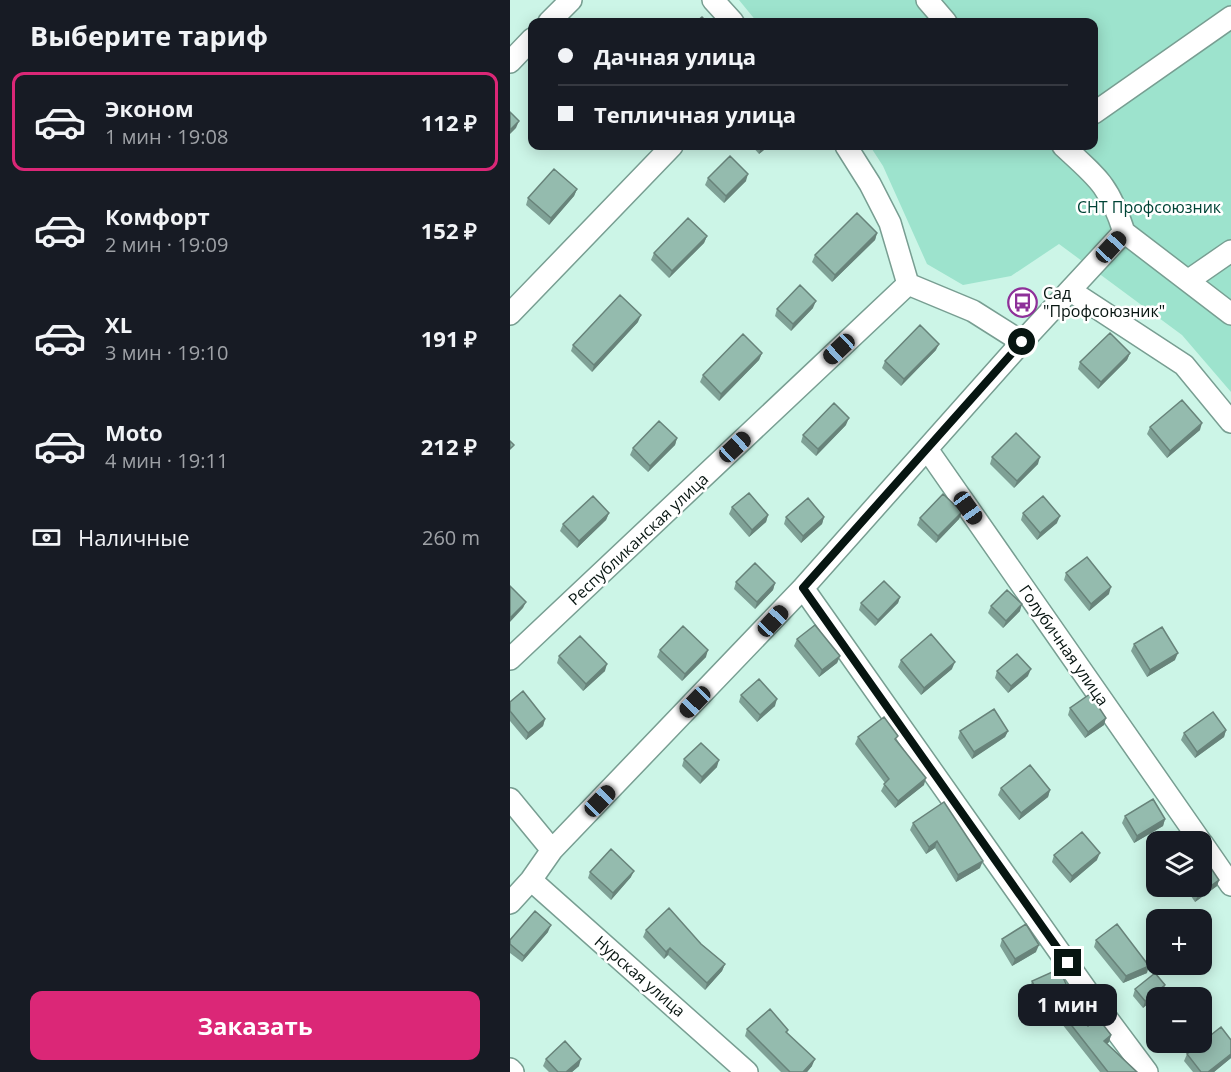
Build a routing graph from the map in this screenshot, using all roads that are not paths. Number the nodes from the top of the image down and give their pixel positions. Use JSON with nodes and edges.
{"nodes":[{"id":1,"x":572,"y":0,"type":"edge"},
{"id":2,"x":712,"y":0,"type":"edge"},
{"id":3,"x":927,"y":0,"type":"edge"},
{"id":4,"x":1231,"y":17,"type":"edge"},
{"id":5,"x":553,"y":18,"type":"edge"},
{"id":6,"x":729,"y":18,"type":"edge"},
{"id":7,"x":943,"y":18,"type":"edge"},
{"id":8,"x":528,"y":43,"type":"edge"},
{"id":9,"x":510,"y":62,"type":"edge"},
{"id":10,"x":1098,"y":110,"type":"edge"},
{"id":11,"x":668,"y":150,"type":"edge"},
{"id":12,"x":849,"y":150,"type":"edge"},
{"id":13,"x":1067,"y":150,"type":"edge"},
{"id":14,"x":1124,"y":232,"type":"junction"},
{"id":15,"x":1231,"y":251,"type":"edge"},
{"id":16,"x":1189,"y":280,"type":"junction"},
{"id":17,"x":908,"y":284,"type":"junction"},
{"id":18,"x":1071,"y":291,"type":"junction"},
{"id":19,"x":510,"y":314,"type":"edge"},
{"id":20,"x":1231,"y":315,"type":"edge"},
{"id":21,"x":1022,"y":342,"type":"junction"},
{"id":22,"x":1231,"y":422,"type":"edge"},
{"id":23,"x":927,"y":449,"type":"junction"},
{"id":24,"x":803,"y":588,"type":"junction"},
{"id":25,"x":510,"y":659,"type":"edge"},
{"id":26,"x":510,"y":799,"type":"edge"},
{"id":27,"x":1193,"y":831,"type":"edge"},
{"id":28,"x":552,"y":850,"type":"junction"},
{"id":29,"x":1212,"y":858,"type":"edge"},
{"id":30,"x":531,"y":880,"type":"junction"},
{"id":31,"x":1231,"y":885,"type":"edge"},
{"id":32,"x":510,"y":903,"type":"edge"},
{"id":33,"x":747,"y":1072,"type":"edge"},
{"id":34,"x":1147,"y":1072,"type":"edge"}],
"edges":[{"from":1,"to":5,"type":"street"},
{"from":2,"to":6,"type":"street"},
{"from":3,"to":7,"type":"street"},
{"from":4,"to":10,"type":"street"},
{"from":8,"to":9,"type":"street"},
{"from":11,"to":19,"type":"street"},
{"from":12,"to":17,"type":"street"},
{"from":13,"to":14,"type":"street"},
{"from":14,"to":16,"type":"street"},
{"from":14,"to":18,"type":"street"},
{"from":15,"to":16,"type":"street"},
{"from":16,"to":20,"type":"street"},
{"from":17,"to":21,"type":"street"},
{"from":17,"to":25,"type":"street","name":"Республиканская улица"},
{"from":18,"to":21,"type":"street"},
{"from":18,"to":22,"type":"street"},
{"from":21,"to":23,"type":"street"},
{"from":23,"to":24,"type":"street"},
{"from":23,"to":27,"type":"street","name":"Голубичная улица"},
{"from":24,"to":28,"type":"street"},
{"from":24,"to":34,"type":"street"},
{"from":26,"to":28,"type":"street"},
{"from":28,"to":30,"type":"street"},
{"from":29,"to":31,"type":"street","name":"Голубичная улица"},
{"from":30,"to":32,"type":"street"},
{"from":30,"to":33,"type":"street","name":"Нурская улица"}]}
